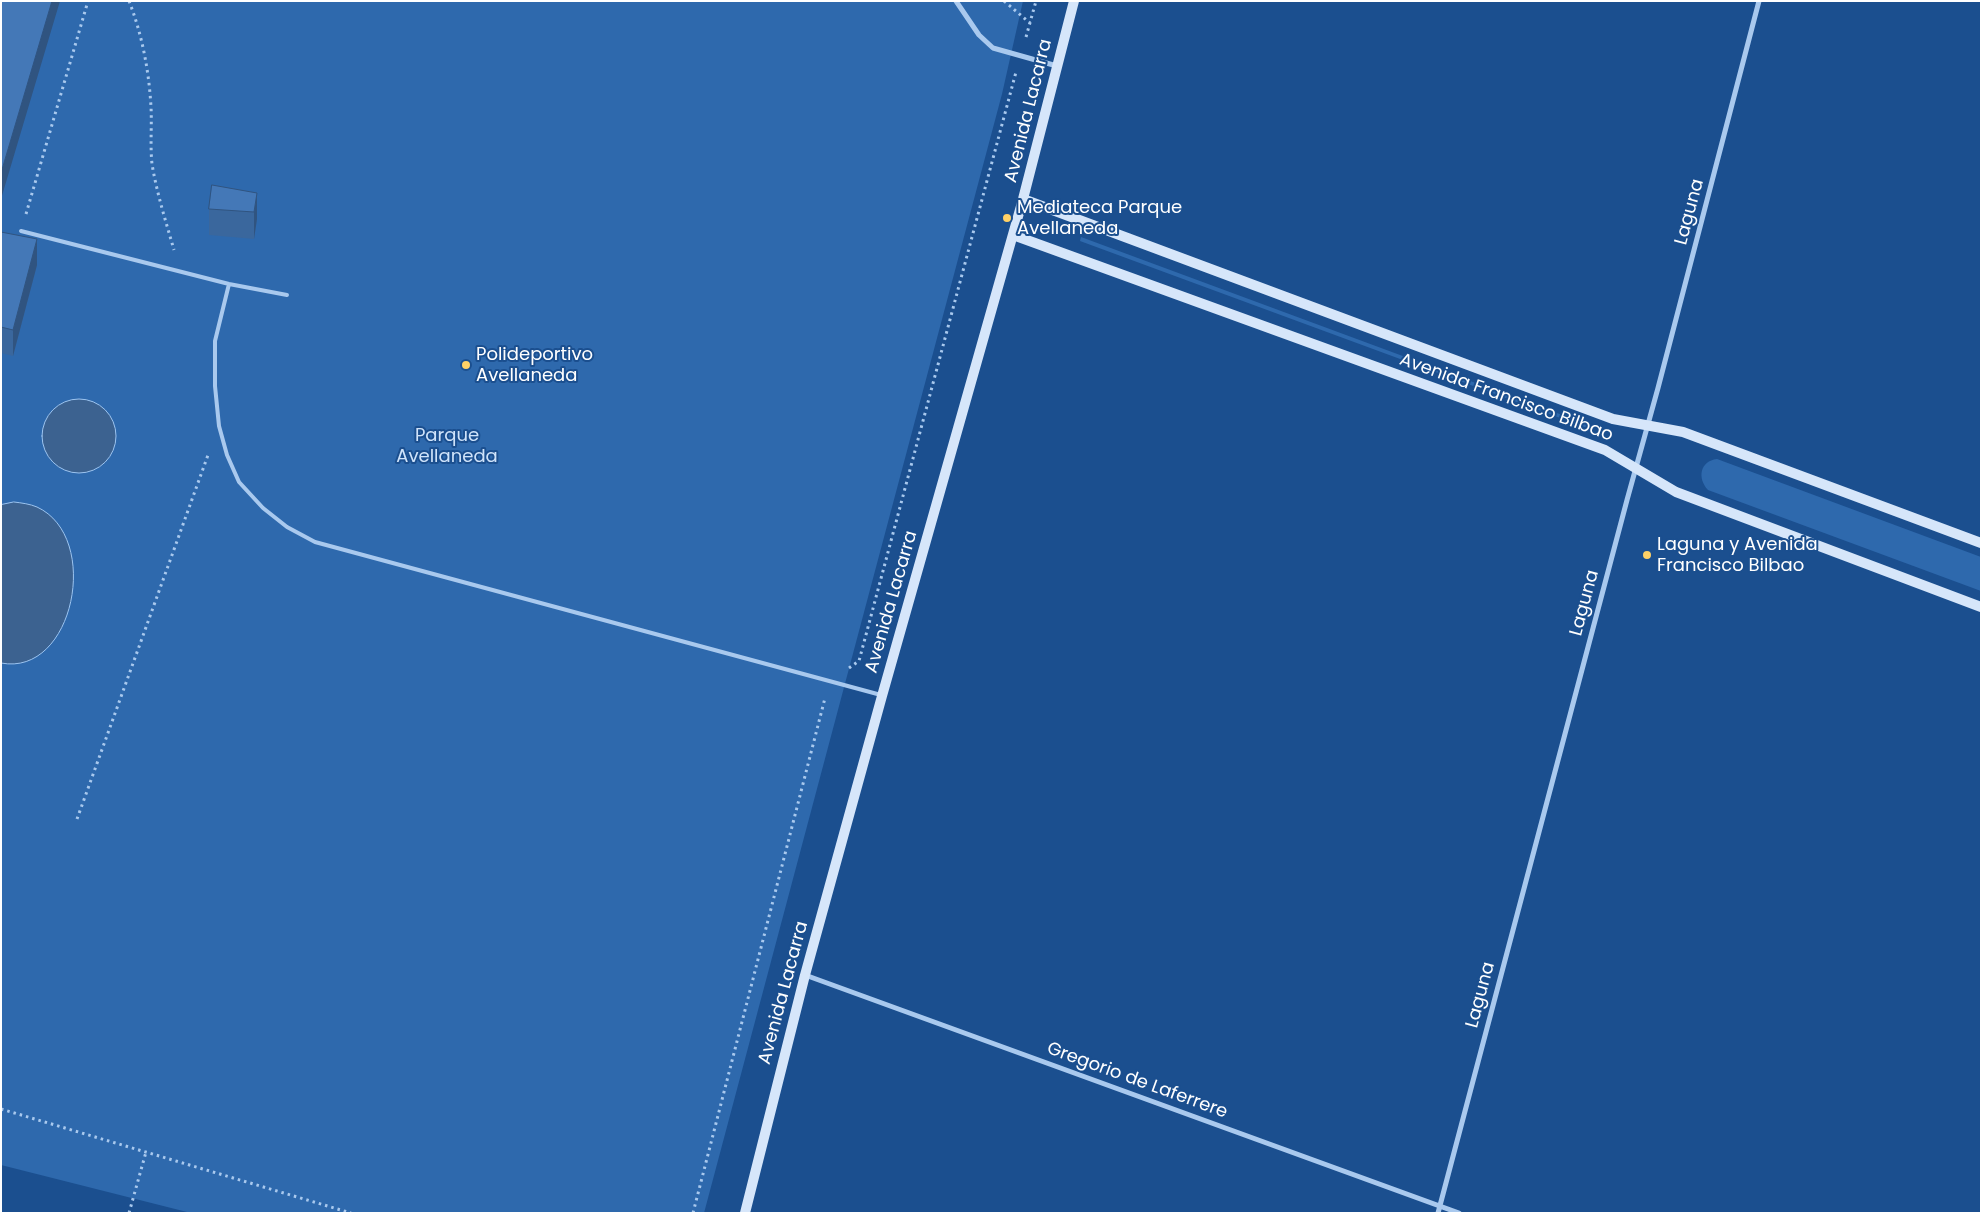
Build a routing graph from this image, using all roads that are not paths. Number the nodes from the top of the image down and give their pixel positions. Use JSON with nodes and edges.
{"nodes":[{"id":1,"x":956,"y":1,"type":"edge"},
{"id":2,"x":1074,"y":1,"type":"edge"},
{"id":3,"x":1759,"y":1,"type":"edge"},
{"id":4,"x":1057,"y":66,"type":"junction"},
{"id":5,"x":1024,"y":199,"type":"junction"},
{"id":6,"x":21,"y":231,"type":"road end"},
{"id":7,"x":1013,"y":235,"type":"junction"},
{"id":8,"x":229,"y":284,"type":"junction"},
{"id":9,"x":287,"y":295,"type":"dead end"},
{"id":10,"x":1647,"y":426,"type":"junction"},
{"id":11,"x":1636,"y":468,"type":"junction"},
{"id":12,"x":1981,"y":543,"type":"edge"},
{"id":13,"x":1981,"y":606,"type":"edge"},
{"id":14,"x":882,"y":696,"type":"junction"},
{"id":15,"x":805,"y":975,"type":"junction"},
{"id":16,"x":1440,"y":1206,"type":"junction"},
{"id":17,"x":744,"y":1213,"type":"edge"},
{"id":18,"x":1438,"y":1213,"type":"edge"},
{"id":19,"x":1459,"y":1213,"type":"edge"}],
"edges":[{"from":1,"to":4,"type":"street"},
{"from":2,"to":4,"type":"street","name":"Avenida Lacarra"},
{"from":3,"to":10,"type":"street","name":"Laguna"},
{"from":4,"to":5,"type":"street","name":"Avenida Lacarra"},
{"from":5,"to":7,"type":"street","name":"Avenida Lacarra"},
{"from":5,"to":10,"type":"street","name":"Avenida Francisco Bilbao"},
{"from":6,"to":8,"type":"lane"},
{"from":7,"to":11,"type":"street","name":"Avenida Francisco Bilbao"},
{"from":7,"to":14,"type":"street","name":"Avenida Lacarra"},
{"from":8,"to":9,"type":"lane"},
{"from":8,"to":14,"type":"lane"},
{"from":10,"to":11,"type":"street","name":"Laguna"},
{"from":10,"to":12,"type":"street","name":"Avenida Francisco Bilbao"},
{"from":11,"to":13,"type":"street","name":"Avenida Francisco Bilbao"},
{"from":11,"to":16,"type":"street","name":"Laguna"},
{"from":14,"to":15,"type":"street","name":"Avenida Lacarra"},
{"from":15,"to":16,"type":"street","name":"Gregorio de Laferrere"},
{"from":15,"to":17,"type":"street","name":"Avenida Lacarra"},
{"from":16,"to":18,"type":"street","name":"Laguna"},
{"from":16,"to":19,"type":"street","name":"Gregorio de Laferrere"}]}
